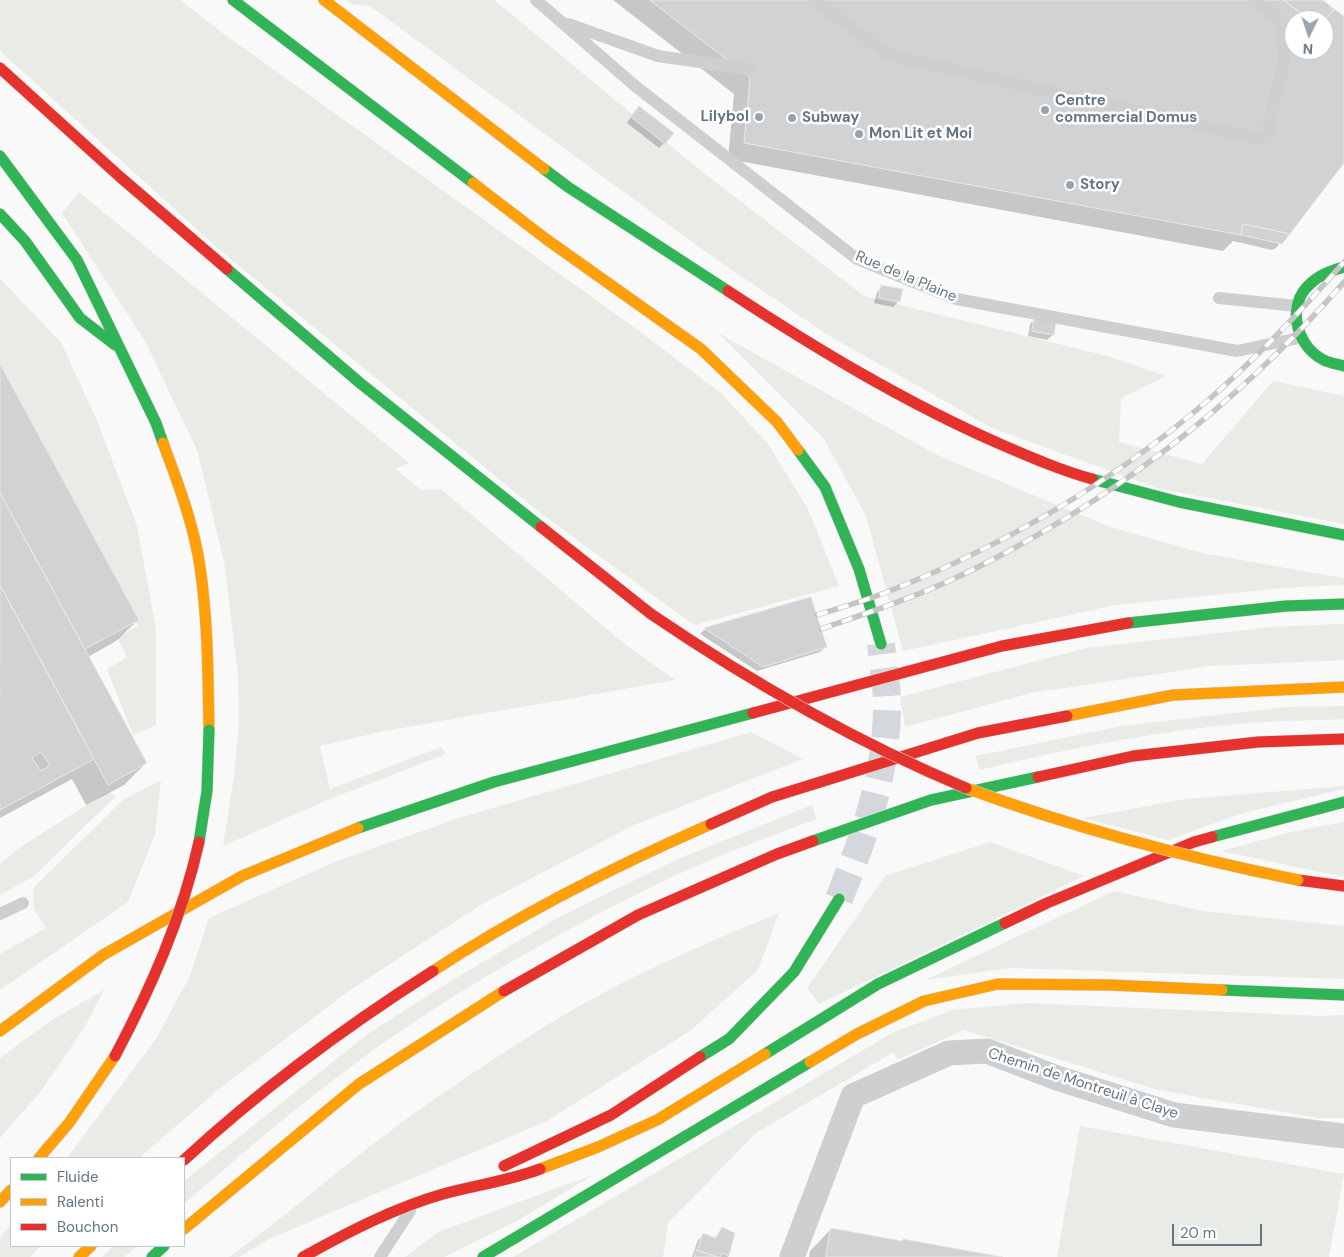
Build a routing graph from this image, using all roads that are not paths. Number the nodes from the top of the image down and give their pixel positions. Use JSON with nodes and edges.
{"nodes":[{"id":1,"x":220,"y":0,"type":"edge"},
{"id":2,"x":233,"y":0,"type":"edge"},
{"id":3,"x":324,"y":0,"type":"edge"},
{"id":4,"x":536,"y":0,"type":"edge"},
{"id":5,"x":814,"y":0,"type":"edge"},
{"id":6,"x":1254,"y":0,"type":"edge"},
{"id":7,"x":561,"y":22,"type":"junction"},
{"id":8,"x":276,"y":35,"type":"junction"},
{"id":9,"x":0,"y":68,"type":"edge"},
{"id":10,"x":748,"y":69,"type":"dead end"},
{"id":11,"x":0,"y":156,"type":"edge"},
{"id":12,"x":0,"y":214,"type":"edge"},
{"id":13,"x":1344,"y":266,"type":"edge"},
{"id":14,"x":1219,"y":298,"type":"dead end"},
{"id":15,"x":1296,"y":306,"type":"junction"},
{"id":16,"x":1299,"y":338,"type":"junction"},
{"id":17,"x":122,"y":351,"type":"junction"},
{"id":18,"x":1344,"y":366,"type":"edge"},
{"id":19,"x":1344,"y":535,"type":"edge"},
{"id":20,"x":1344,"y":604,"type":"edge"},
{"id":21,"x":881,"y":644,"type":"tunnel mouth"},
{"id":22,"x":1344,"y":687,"type":"edge"},
{"id":23,"x":1344,"y":739,"type":"edge"},
{"id":24,"x":1344,"y":802,"type":"edge"},
{"id":25,"x":1344,"y":886,"type":"edge"},
{"id":26,"x":839,"y":899,"type":"tunnel mouth"},
{"id":27,"x":23,"y":903,"type":"dead end"},
{"id":28,"x":0,"y":914,"type":"edge"},
{"id":29,"x":1344,"y":995,"type":"edge"},
{"id":30,"x":0,"y":1031,"type":"edge"},
{"id":31,"x":1344,"y":1136,"type":"edge"},
{"id":32,"x":40,"y":1157,"type":"edge"},
{"id":33,"x":185,"y":1159,"type":"edge"},
{"id":34,"x":10,"y":1191,"type":"edge"},
{"id":35,"x":443,"y":1194,"type":"junction"},
{"id":36,"x":0,"y":1202,"type":"edge"},
{"id":37,"x":414,"y":1204,"type":"junction"},
{"id":38,"x":185,"y":1228,"type":"edge"},
{"id":39,"x":90,"y":1247,"type":"edge"},
{"id":40,"x":163,"y":1247,"type":"edge"},
{"id":41,"x":79,"y":1257,"type":"edge"},
{"id":42,"x":152,"y":1257,"type":"edge"},
{"id":43,"x":302,"y":1257,"type":"edge"},
{"id":44,"x":380,"y":1257,"type":"edge"},
{"id":45,"x":484,"y":1257,"type":"edge"},
{"id":46,"x":792,"y":1257,"type":"edge"}],
"edges":[{"from":1,"to":8,"type":"main road"},
{"from":2,"to":8,"type":"main road"},
{"from":3,"to":19,"type":"main road"},
{"from":4,"to":7,"type":"lane","name":"Rue de la Plaine"},
{"from":5,"to":6,"type":"lane"},
{"from":7,"to":10,"type":"lane"},
{"from":7,"to":16,"type":"lane","name":"Rue de la Plaine"},
{"from":8,"to":21,"type":"main road"},
{"from":9,"to":25,"type":"main road","bridge":true},
{"from":11,"to":17,"type":"main road"},
{"from":12,"to":17,"type":"main road"},
{"from":13,"to":15,"type":"main road"},
{"from":14,"to":15,"type":"lane"},
{"from":15,"to":16,"type":"main road"},
{"from":16,"to":18,"type":"main road"},
{"from":17,"to":32,"type":"main road","bridge":true},
{"from":20,"to":30,"type":"main road"},
{"from":22,"to":33,"type":"main road"},
{"from":23,"to":38,"type":"main road"},
{"from":24,"to":35,"type":"main road"},
{"from":26,"to":35,"type":"main road"},
{"from":27,"to":28,"type":"lane"},
{"from":29,"to":45,"type":"main road"},
{"from":31,"to":46,"type":"street","name":"Chemin de Montreuil à Claye"},
{"from":34,"to":36,"type":"main road"},
{"from":35,"to":37,"type":"main road"},
{"from":37,"to":43,"type":"main road"},
{"from":37,"to":44,"type":"lane"},
{"from":39,"to":41,"type":"main road"},
{"from":40,"to":42,"type":"main road"}]}
